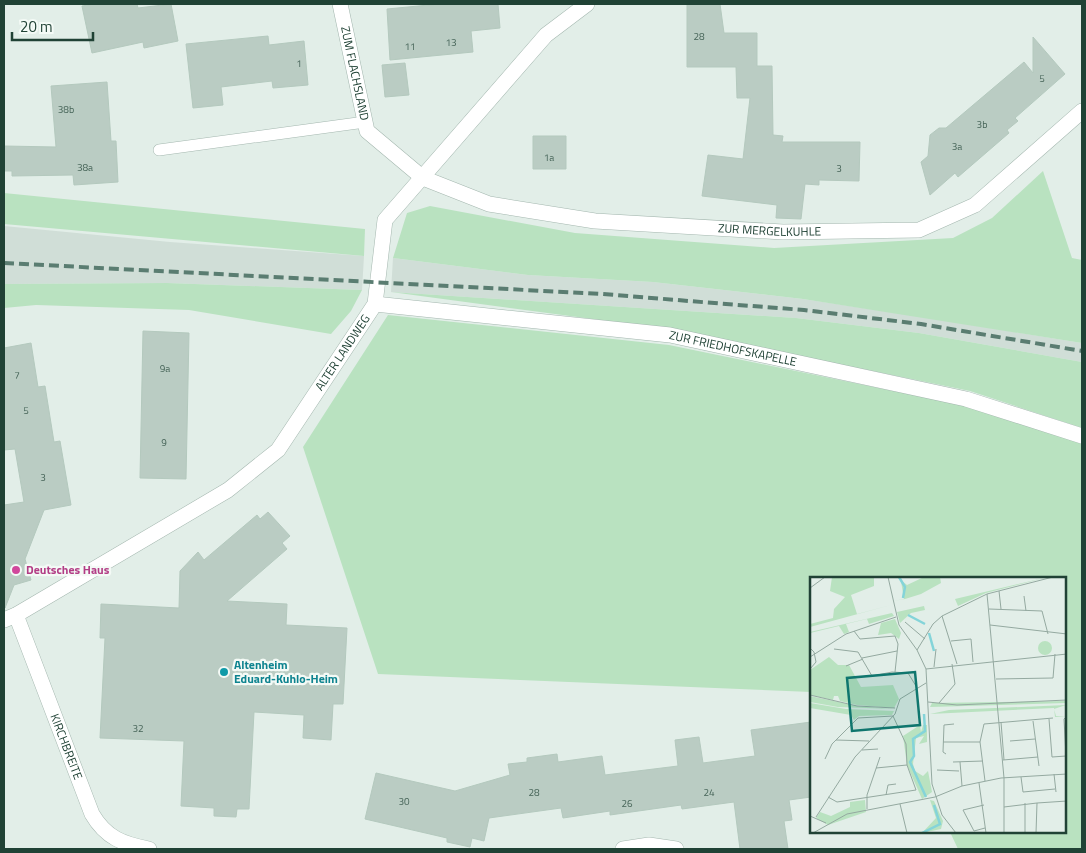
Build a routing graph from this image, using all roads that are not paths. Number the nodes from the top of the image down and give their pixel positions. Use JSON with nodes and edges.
{"nodes":[{"id":1,"x":340,"y":4,"type":"edge"},
{"id":2,"x":587,"y":4,"type":"edge"},
{"id":3,"x":1082,"y":111,"type":"edge"},
{"id":4,"x":366,"y":122,"type":"junction"},
{"id":5,"x":159,"y":150,"type":"dead end"},
{"id":6,"x":423,"y":178,"type":"junction"},
{"id":7,"x":375,"y":304,"type":"junction"},
{"id":8,"x":1082,"y":436,"type":"edge"},
{"id":9,"x":10,"y":617,"type":"edge"},
{"id":10,"x":148,"y":849,"type":"edge"},
{"id":11,"x":623,"y":849,"type":"edge"},
{"id":12,"x":676,"y":849,"type":"edge"}],
"edges":[{"from":1,"to":4,"type":"street","name":"ZUM FLACHSLAND"},
{"from":2,"to":6,"type":"street","name":"ALTER LANDWEG"},
{"from":3,"to":6,"type":"street","name":"ZUR MERGELKUHLE"},
{"from":4,"to":5,"type":"lane"},
{"from":4,"to":6,"type":"street","name":"ZUM FLACHSLAND"},
{"from":6,"to":7,"type":"street","name":"ALTER LANDWEG"},
{"from":7,"to":8,"type":"street","name":"ZUR FRIEDHOFSKAPELLE"},
{"from":7,"to":9,"type":"street","name":"ALTER LANDWEG"},
{"from":9,"to":10,"type":"street","name":"KIRCHBREITE"},
{"from":11,"to":12,"type":"street"}]}
